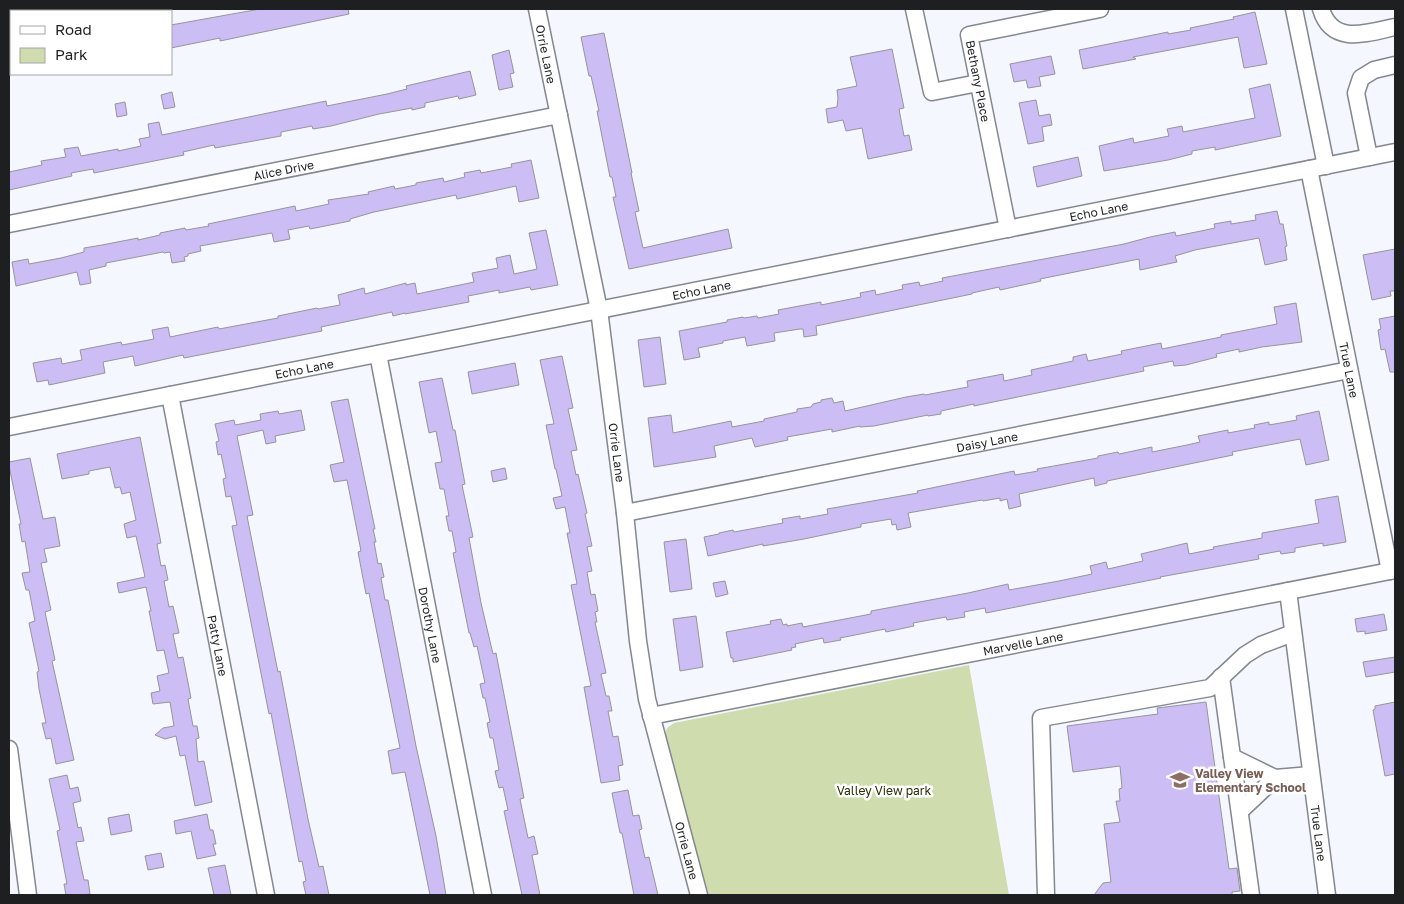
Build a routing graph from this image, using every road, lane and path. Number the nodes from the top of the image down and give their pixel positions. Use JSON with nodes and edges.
{"nodes":[{"id":1,"x":537,"y":9,"type":"edge"},
{"id":2,"x":914,"y":9,"type":"edge"},
{"id":3,"x":1100,"y":9,"type":"edge"},
{"id":4,"x":1294,"y":9,"type":"edge"},
{"id":5,"x":1321,"y":9,"type":"edge"},
{"id":6,"x":1395,"y":27,"type":"edge"},
{"id":7,"x":1395,"y":65,"type":"edge"},
{"id":8,"x":978,"y":83,"type":"junction"},
{"id":9,"x":559,"y":115,"type":"junction"},
{"id":10,"x":1395,"y":152,"type":"edge"},
{"id":11,"x":1369,"y":157,"type":"junction"},
{"id":12,"x":1326,"y":166,"type":"junction"},
{"id":13,"x":1309,"y":169,"type":"junction"},
{"id":14,"x":9,"y":224,"type":"edge"},
{"id":15,"x":1008,"y":229,"type":"junction"},
{"id":16,"x":599,"y":310,"type":"junction"},
{"id":17,"x":378,"y":354,"type":"junction"},
{"id":18,"x":1349,"y":370,"type":"junction"},
{"id":19,"x":170,"y":395,"type":"junction"},
{"id":20,"x":9,"y":427,"type":"edge"},
{"id":21,"x":625,"y":513,"type":"junction"},
{"id":22,"x":1392,"y":570,"type":"edge"},
{"id":23,"x":1288,"y":591,"type":"junction"},
{"id":24,"x":1293,"y":634,"type":"junction"},
{"id":25,"x":1221,"y":677,"type":"junction"},
{"id":26,"x":651,"y":716,"type":"junction"},
{"id":27,"x":9,"y":749,"type":"edge"},
{"id":28,"x":1232,"y":758,"type":"junction"},
{"id":29,"x":1311,"y":775,"type":"junction"},
{"id":30,"x":1275,"y":778,"type":"junction"},
{"id":31,"x":1240,"y":811,"type":"junction"},
{"id":32,"x":28,"y":895,"type":"edge"},
{"id":33,"x":266,"y":895,"type":"edge"},
{"id":34,"x":483,"y":895,"type":"edge"},
{"id":35,"x":700,"y":895,"type":"edge"},
{"id":36,"x":1046,"y":895,"type":"edge"},
{"id":37,"x":1251,"y":895,"type":"edge"},
{"id":38,"x":1327,"y":895,"type":"edge"}],
"edges":[{"from":1,"to":9,"type":"street","name":"Orrie Lane"},
{"from":2,"to":8,"type":"street"},
{"from":3,"to":8,"type":"street","name":"Bethany Place"},
{"from":4,"to":12,"type":"street"},
{"from":5,"to":6,"type":"street"},
{"from":7,"to":11,"type":"street"},
{"from":8,"to":15,"type":"street","name":"Bethany Place"},
{"from":9,"to":14,"type":"street","name":"Alice Drive"},
{"from":9,"to":16,"type":"street","name":"Orrie Lane"},
{"from":10,"to":11,"type":"street","name":"Echo Lane"},
{"from":11,"to":12,"type":"street","name":"Echo Lane"},
{"from":12,"to":13,"type":"street","name":"Echo Lane"},
{"from":13,"to":15,"type":"street","name":"Echo Lane"},
{"from":13,"to":18,"type":"street","name":"True Lane"},
{"from":15,"to":16,"type":"street","name":"Echo Lane"},
{"from":16,"to":17,"type":"street","name":"Echo Lane"},
{"from":16,"to":21,"type":"street","name":"Orrie Lane"},
{"from":17,"to":19,"type":"street","name":"Echo Lane"},
{"from":17,"to":34,"type":"street","name":"Dorothy Lane"},
{"from":18,"to":21,"type":"street","name":"Daisy Lane"},
{"from":18,"to":22,"type":"street","name":"True Lane"},
{"from":19,"to":20,"type":"street","name":"Echo Lane"},
{"from":19,"to":33,"type":"street","name":"Patty Lane"},
{"from":21,"to":26,"type":"street","name":"Orrie Lane"},
{"from":22,"to":23,"type":"street","name":"Marvelle Lane"},
{"from":23,"to":24,"type":"street","name":"True Lane"},
{"from":23,"to":26,"type":"street","name":"Marvelle Lane"},
{"from":24,"to":25,"type":"street"},
{"from":24,"to":29,"type":"street","name":"True Lane"},
{"from":25,"to":28,"type":"street"},
{"from":25,"to":36,"type":"street"},
{"from":26,"to":35,"type":"street","name":"Orrie Lane"},
{"from":27,"to":32,"type":"street"},
{"from":28,"to":30,"type":"street"},
{"from":28,"to":31,"type":"street"},
{"from":29,"to":30,"type":"street"},
{"from":29,"to":38,"type":"street","name":"True Lane"},
{"from":30,"to":31,"type":"street"},
{"from":31,"to":37,"type":"street"}]}
